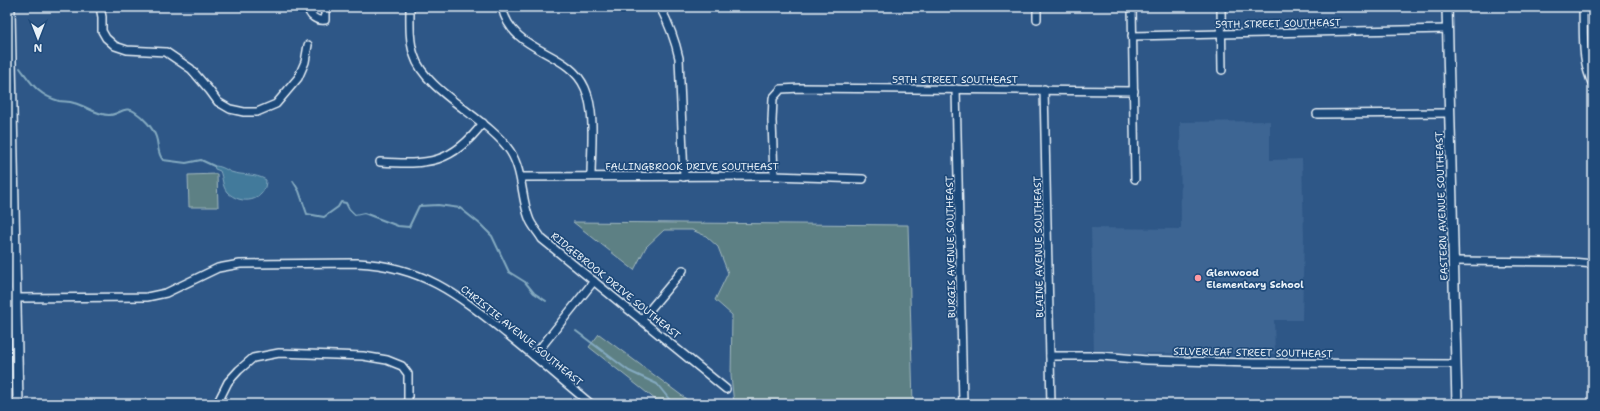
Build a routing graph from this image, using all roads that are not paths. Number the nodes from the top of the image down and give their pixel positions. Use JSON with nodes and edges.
{"nodes":[{"id":1,"x":100,"y":7,"type":"edge"},
{"id":2,"x":308,"y":7,"type":"edge"},
{"id":3,"x":325,"y":7,"type":"edge"},
{"id":4,"x":410,"y":7,"type":"edge"},
{"id":5,"x":502,"y":7,"type":"edge"},
{"id":6,"x":660,"y":7,"type":"edge"},
{"id":7,"x":1037,"y":7,"type":"edge"},
{"id":8,"x":1132,"y":7,"type":"edge"},
{"id":9,"x":1221,"y":7,"type":"edge"},
{"id":10,"x":1447,"y":7,"type":"edge"},
{"id":11,"x":1583,"y":7,"type":"edge"},
{"id":12,"x":7,"y":8,"type":"edge"},
{"id":13,"x":1037,"y":19,"type":"dead end"},
{"id":14,"x":1448,"y":29,"type":"junction"},
{"id":15,"x":1221,"y":35,"type":"junction"},
{"id":16,"x":1132,"y":36,"type":"junction"},
{"id":17,"x":9,"y":40,"type":"edge"},
{"id":18,"x":308,"y":45,"type":"dead end"},
{"id":19,"x":1222,"y":70,"type":"dead end"},
{"id":20,"x":1593,"y":85,"type":"edge"},
{"id":21,"x":956,"y":89,"type":"junction"},
{"id":22,"x":1044,"y":89,"type":"junction"},
{"id":23,"x":1134,"y":91,"type":"junction"},
{"id":24,"x":1450,"y":113,"type":"junction"},
{"id":25,"x":1317,"y":114,"type":"dead end"},
{"id":26,"x":483,"y":123,"type":"junction"},
{"id":27,"x":10,"y":150,"type":"edge"},
{"id":28,"x":380,"y":162,"type":"dead end"},
{"id":29,"x":591,"y":176,"type":"junction"},
{"id":30,"x":774,"y":176,"type":"junction"},
{"id":31,"x":521,"y":177,"type":"junction"},
{"id":32,"x":684,"y":177,"type":"junction"},
{"id":33,"x":7,"y":179,"type":"edge"},
{"id":34,"x":863,"y":179,"type":"dead end"},
{"id":35,"x":1135,"y":179,"type":"dead end"},
{"id":36,"x":13,"y":191,"type":"junction"},
{"id":37,"x":1454,"y":261,"type":"junction"},
{"id":38,"x":1593,"y":264,"type":"edge"},
{"id":39,"x":683,"y":270,"type":"dead end"},
{"id":40,"x":594,"y":281,"type":"junction"},
{"id":41,"x":7,"y":291,"type":"edge"},
{"id":42,"x":16,"y":298,"type":"junction"},
{"id":43,"x":642,"y":319,"type":"junction"},
{"id":44,"x":534,"y":356,"type":"junction"},
{"id":45,"x":1050,"y":356,"type":"junction"},
{"id":46,"x":1456,"y":364,"type":"junction"},
{"id":47,"x":726,"y":389,"type":"dead end"},
{"id":48,"x":18,"y":404,"type":"edge"},
{"id":49,"x":217,"y":404,"type":"edge"},
{"id":50,"x":408,"y":404,"type":"edge"},
{"id":51,"x":591,"y":404,"type":"edge"},
{"id":52,"x":963,"y":404,"type":"edge"},
{"id":53,"x":1051,"y":404,"type":"edge"},
{"id":54,"x":1457,"y":404,"type":"edge"}],
"edges":[{"from":1,"to":18,"type":"street"},
{"from":2,"to":3,"type":"street"},
{"from":4,"to":26,"type":"street","name":"RIDGEBROOK DRIVE SOUTHEAST"},
{"from":5,"to":29,"type":"street"},
{"from":6,"to":32,"type":"street"},
{"from":7,"to":13,"type":"street"},
{"from":8,"to":16,"type":"street"},
{"from":9,"to":15,"type":"street"},
{"from":10,"to":14,"type":"main road","name":"EASTERN AVENUE SOUTHEAST"},
{"from":11,"to":20,"type":"street"},
{"from":12,"to":17,"type":"main road"},
{"from":14,"to":15,"type":"street","name":"59TH STREET SOUTHEAST"},
{"from":14,"to":24,"type":"main road","name":"EASTERN AVENUE SOUTHEAST"},
{"from":15,"to":16,"type":"street","name":"59TH STREET SOUTHEAST"},
{"from":15,"to":19,"type":"street"},
{"from":16,"to":23,"type":"street"},
{"from":17,"to":27,"type":"main road"},
{"from":21,"to":22,"type":"street","name":"59TH STREET SOUTHEAST"},
{"from":21,"to":30,"type":"street","name":"59TH STREET SOUTHEAST"},
{"from":21,"to":52,"type":"street","name":"BURGIS AVENUE SOUTHEAST"},
{"from":22,"to":23,"type":"street","name":"59TH STREET SOUTHEAST"},
{"from":22,"to":45,"type":"street","name":"BLAINE AVENUE SOUTHEAST"},
{"from":23,"to":35,"type":"street"},
{"from":24,"to":25,"type":"street"},
{"from":24,"to":37,"type":"main road","name":"EASTERN AVENUE SOUTHEAST"},
{"from":26,"to":28,"type":"street"},
{"from":26,"to":31,"type":"street","name":"RIDGEBROOK DRIVE SOUTHEAST"},
{"from":27,"to":36,"type":"main road"},
{"from":29,"to":31,"type":"street","name":"FALLINGBROOK DRIVE SOUTHEAST"},
{"from":29,"to":32,"type":"street","name":"FALLINGBROOK DRIVE SOUTHEAST"},
{"from":30,"to":32,"type":"street","name":"FALLINGBROOK DRIVE SOUTHEAST"},
{"from":30,"to":34,"type":"street","name":"FALLINGBROOK DRIVE SOUTHEAST"},
{"from":31,"to":40,"type":"street","name":"RIDGEBROOK DRIVE SOUTHEAST"},
{"from":33,"to":36,"type":"street"},
{"from":36,"to":42,"type":"main road"},
{"from":37,"to":38,"type":"street"},
{"from":37,"to":46,"type":"main road","name":"EASTERN AVENUE SOUTHEAST"},
{"from":39,"to":43,"type":"street"},
{"from":40,"to":43,"type":"street","name":"RIDGEBROOK DRIVE SOUTHEAST"},
{"from":40,"to":44,"type":"street"},
{"from":41,"to":42,"type":"street"},
{"from":42,"to":44,"type":"street","name":"CHRISTIE AVENUE SOUTHEAST"},
{"from":42,"to":48,"type":"main road"},
{"from":43,"to":47,"type":"street","name":"RIDGEBROOK DRIVE SOUTHEAST"},
{"from":44,"to":51,"type":"street","name":"CHRISTIE AVENUE SOUTHEAST"},
{"from":45,"to":46,"type":"street","name":"SILVERLEAF STREET SOUTHEAST"},
{"from":45,"to":53,"type":"street","name":"BLAINE AVENUE SOUTHEAST"},
{"from":46,"to":54,"type":"main road","name":"EASTERN AVENUE SOUTHEAST"},
{"from":49,"to":50,"type":"street"}]}
